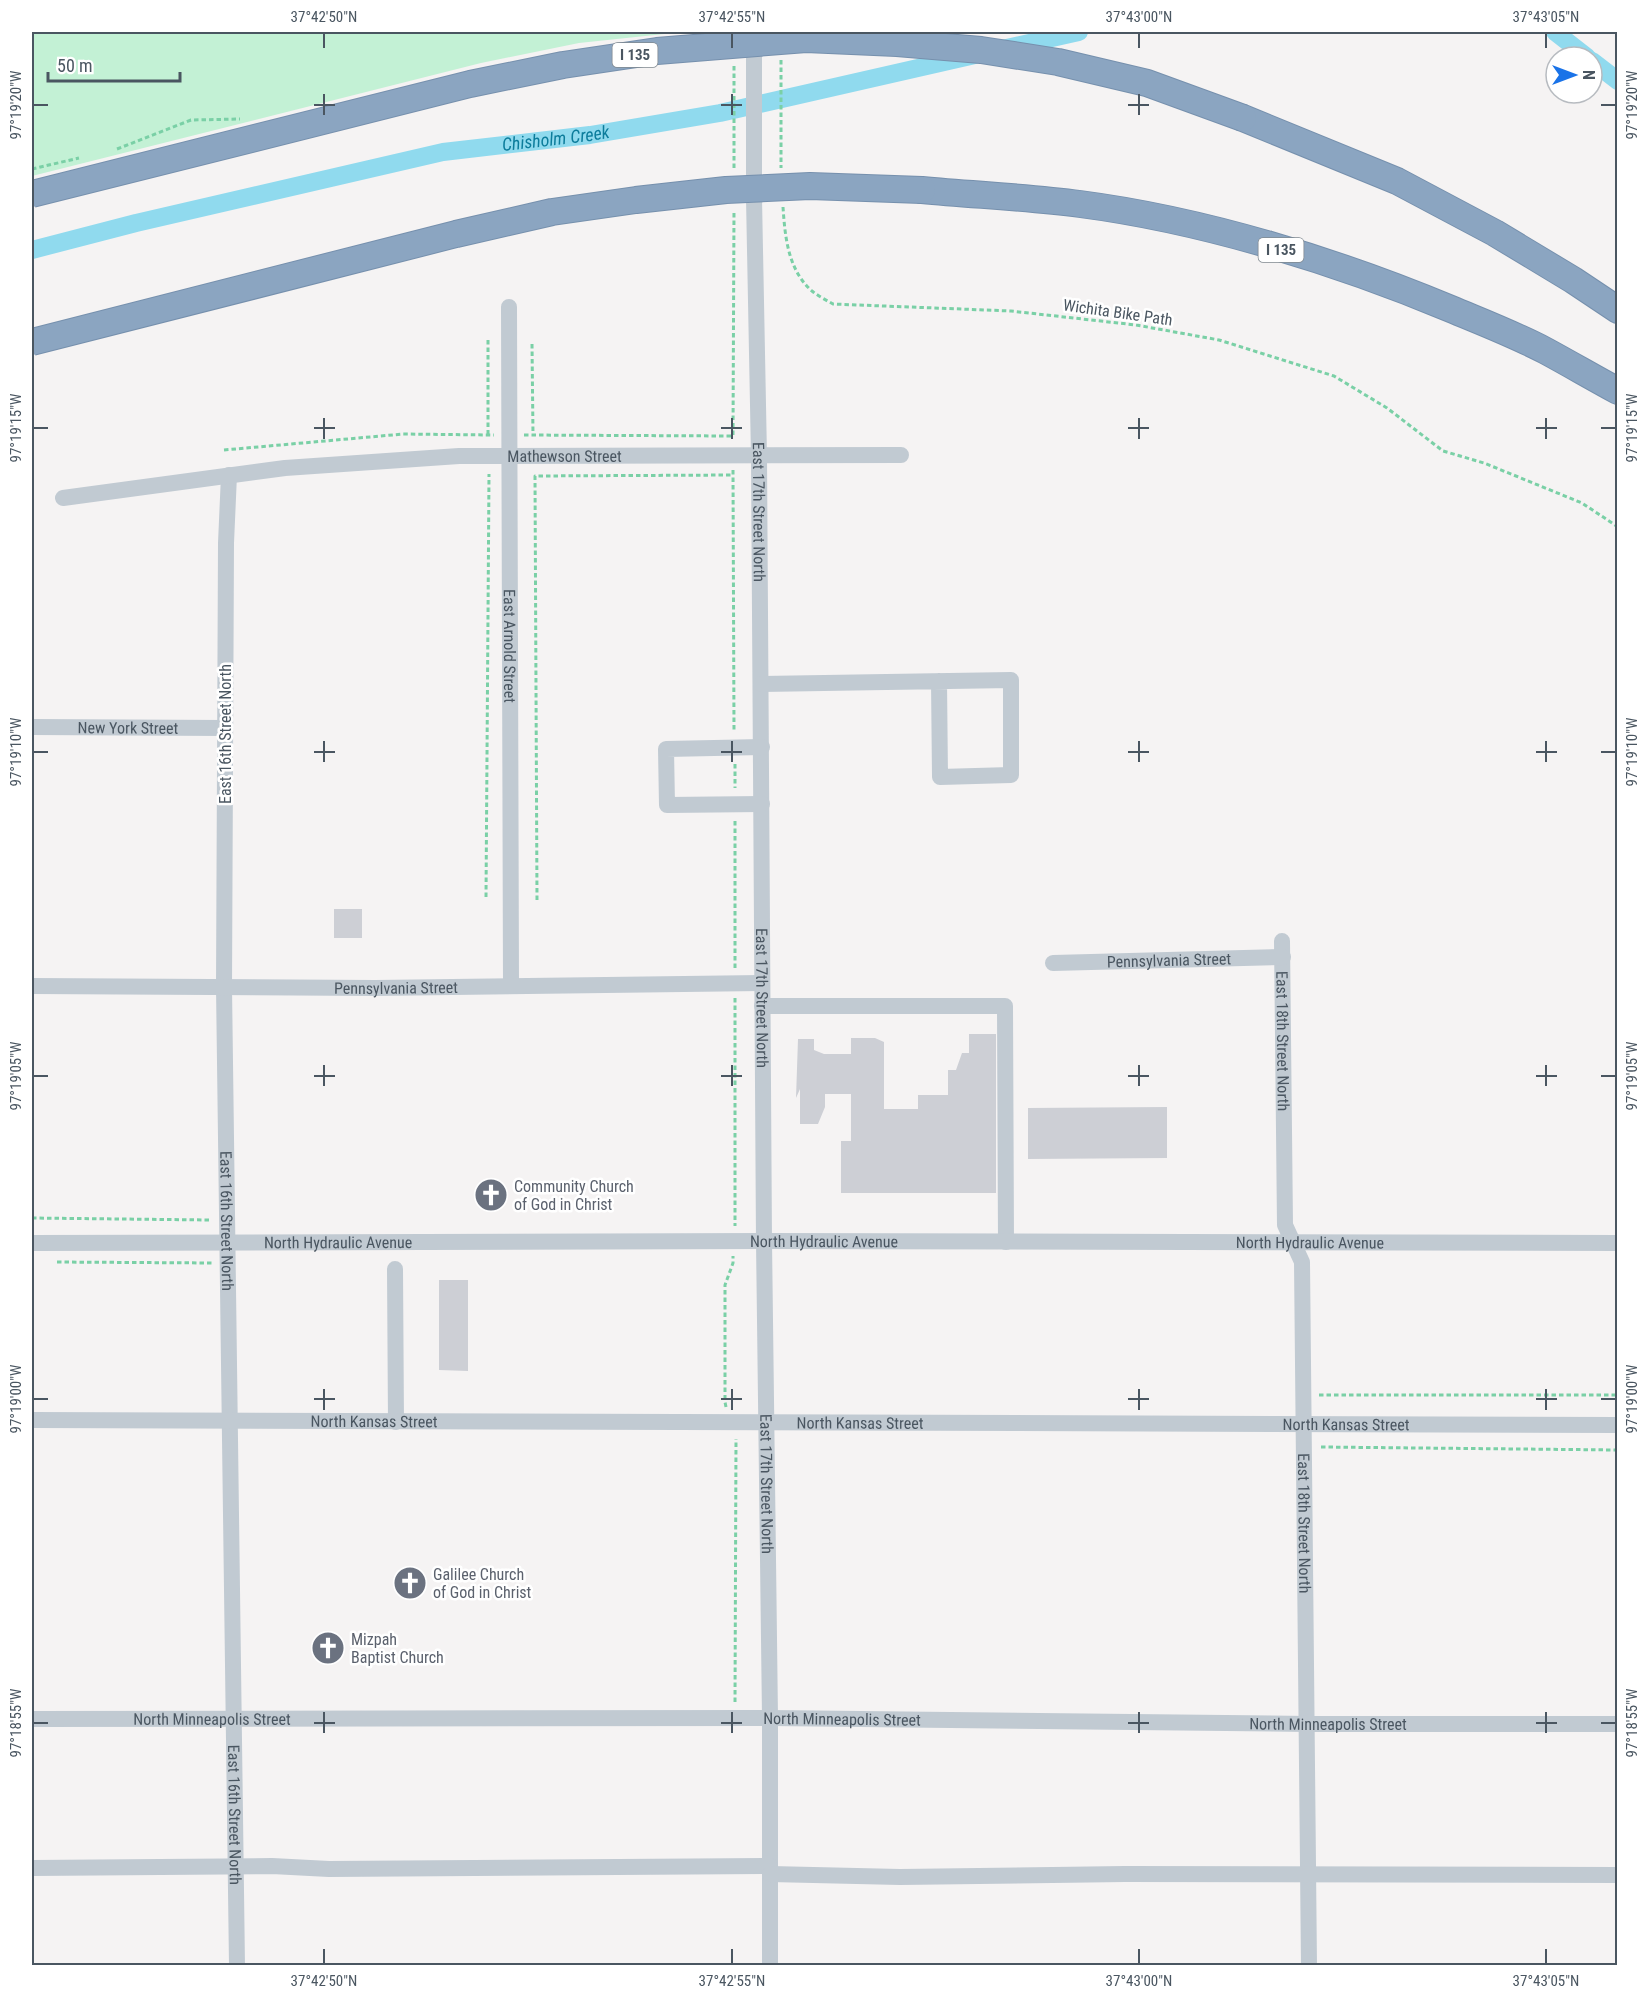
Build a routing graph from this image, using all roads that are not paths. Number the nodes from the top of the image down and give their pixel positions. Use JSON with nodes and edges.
{"nodes":[{"id":1,"x":754,"y":32,"type":"edge"},
{"id":2,"x":32,"y":194,"type":"edge"},
{"id":3,"x":509,"y":307,"type":"dead end"},
{"id":4,"x":1617,"y":310,"type":"edge"},
{"id":5,"x":32,"y":342,"type":"edge"},
{"id":6,"x":1617,"y":391,"type":"edge"},
{"id":7,"x":901,"y":455,"type":"dead end"},
{"id":8,"x":509,"y":456,"type":"junction"},
{"id":9,"x":759,"y":456,"type":"junction"},
{"id":10,"x":229,"y":475,"type":"junction"},
{"id":11,"x":63,"y":498,"type":"dead end"},
{"id":12,"x":939,"y":681,"type":"junction"},
{"id":13,"x":761,"y":684,"type":"junction"},
{"id":14,"x":32,"y":727,"type":"edge"},
{"id":15,"x":225,"y":728,"type":"junction"},
{"id":16,"x":762,"y":747,"type":"junction"},
{"id":17,"x":762,"y":804,"type":"junction"},
{"id":18,"x":1282,"y":949,"type":"joint"},
{"id":19,"x":1053,"y":963,"type":"dead end"},
{"id":20,"x":762,"y":983,"type":"junction"},
{"id":21,"x":32,"y":986,"type":"edge"},
{"id":22,"x":511,"y":986,"type":"junction"},
{"id":23,"x":224,"y":987,"type":"junction"},
{"id":24,"x":762,"y":1006,"type":"junction"},
{"id":25,"x":764,"y":1241,"type":"junction"},
{"id":26,"x":1006,"y":1242,"type":"junction"},
{"id":27,"x":32,"y":1243,"type":"edge"},
{"id":28,"x":1293,"y":1243,"type":"junction"},
{"id":29,"x":1617,"y":1243,"type":"edge"},
{"id":30,"x":229,"y":1244,"type":"junction"},
{"id":31,"x":395,"y":1269,"type":"dead end"},
{"id":32,"x":32,"y":1420,"type":"edge"},
{"id":33,"x":231,"y":1421,"type":"junction"},
{"id":34,"x":396,"y":1422,"type":"junction"},
{"id":35,"x":766,"y":1424,"type":"junction"},
{"id":36,"x":1311,"y":1425,"type":"junction"},
{"id":37,"x":1617,"y":1425,"type":"edge"},
{"id":38,"x":770,"y":1718,"type":"junction"},
{"id":39,"x":32,"y":1719,"type":"edge"},
{"id":40,"x":234,"y":1720,"type":"junction"},
{"id":41,"x":1308,"y":1724,"type":"junction"},
{"id":42,"x":1617,"y":1724,"type":"edge"},
{"id":43,"x":236,"y":1867,"type":"junction"},
{"id":44,"x":32,"y":1868,"type":"edge"},
{"id":45,"x":770,"y":1870,"type":"junction"},
{"id":46,"x":1309,"y":1875,"type":"junction"},
{"id":47,"x":1617,"y":1875,"type":"edge"},
{"id":48,"x":237,"y":1965,"type":"edge"},
{"id":49,"x":770,"y":1965,"type":"edge"},
{"id":50,"x":1309,"y":1965,"type":"edge"}],
"edges":[{"from":1,"to":9,"type":"street","name":"East 17th Street North"},
{"from":2,"to":4,"type":"highway","number":"I 135","bridge":true},
{"from":3,"to":8,"type":"street","name":"East Arnold Street"},
{"from":5,"to":6,"type":"highway","number":"I 135","bridge":true},
{"from":7,"to":9,"type":"street","name":"Mathewson Street"},
{"from":8,"to":9,"type":"street","name":"Mathewson Street"},
{"from":8,"to":10,"type":"street","name":"Mathewson Street"},
{"from":8,"to":22,"type":"street","name":"East Arnold Street"},
{"from":9,"to":13,"type":"street","name":"East 17th Street North"},
{"from":10,"to":11,"type":"street","name":"Mathewson Street"},
{"from":10,"to":15,"type":"street","name":"East 16th Street North"},
{"from":12,"to":12,"type":"street"},
{"from":12,"to":13,"type":"street"},
{"from":13,"to":16,"type":"street","name":"East 17th Street North"},
{"from":14,"to":15,"type":"street","name":"New York Street"},
{"from":15,"to":23,"type":"street","name":"East 16th Street North"},
{"from":16,"to":17,"type":"street","name":"East 17th Street North"},
{"from":16,"to":17,"type":"street"},
{"from":17,"to":20,"type":"street","name":"East 17th Street North"},
{"from":18,"to":19,"type":"street","name":"Pennsylvania Street"},
{"from":18,"to":28,"type":"street","name":"East 18th Street North"},
{"from":20,"to":22,"type":"street","name":"Pennsylvania Street"},
{"from":20,"to":24,"type":"street","name":"East 17th Street North"},
{"from":21,"to":23,"type":"street","name":"Pennsylvania Street"},
{"from":22,"to":23,"type":"street","name":"Pennsylvania Street"},
{"from":23,"to":30,"type":"street","name":"East 16th Street North"},
{"from":24,"to":25,"type":"street","name":"East 17th Street North"},
{"from":24,"to":26,"type":"street"},
{"from":25,"to":26,"type":"street","name":"North Hydraulic Avenue"},
{"from":25,"to":30,"type":"street","name":"North Hydraulic Avenue"},
{"from":25,"to":35,"type":"street","name":"East 17th Street North"},
{"from":26,"to":28,"type":"street","name":"North Hydraulic Avenue"},
{"from":27,"to":30,"type":"street","name":"North Hydraulic Avenue"},
{"from":28,"to":29,"type":"street","name":"North Hydraulic Avenue"},
{"from":28,"to":36,"type":"street","name":"East 18th Street North"},
{"from":30,"to":33,"type":"street","name":"East 16th Street North"},
{"from":31,"to":34,"type":"street"},
{"from":32,"to":33,"type":"street","name":"North Kansas Street"},
{"from":33,"to":34,"type":"street","name":"North Kansas Street"},
{"from":33,"to":40,"type":"street","name":"East 16th Street North"},
{"from":34,"to":35,"type":"street","name":"North Kansas Street"},
{"from":35,"to":36,"type":"street","name":"North Kansas Street"},
{"from":35,"to":38,"type":"street","name":"East 17th Street North"},
{"from":36,"to":37,"type":"street","name":"North Kansas Street"},
{"from":36,"to":41,"type":"street","name":"East 18th Street North"},
{"from":38,"to":40,"type":"street","name":"North Minneapolis Street"},
{"from":38,"to":41,"type":"street","name":"North Minneapolis Street"},
{"from":38,"to":45,"type":"street","name":"East 17th Street North"},
{"from":39,"to":40,"type":"street","name":"North Minneapolis Street"},
{"from":40,"to":43,"type":"street","name":"East 16th Street North"},
{"from":41,"to":42,"type":"street","name":"North Minneapolis Street"},
{"from":41,"to":46,"type":"street","name":"East 18th Street North"},
{"from":43,"to":44,"type":"street"},
{"from":43,"to":45,"type":"street"},
{"from":43,"to":48,"type":"street","name":"East 16th Street North"},
{"from":45,"to":46,"type":"street"},
{"from":45,"to":49,"type":"street","name":"East 17th Street North"},
{"from":46,"to":47,"type":"street"},
{"from":46,"to":50,"type":"street","name":"East 18th Street North"}]}
